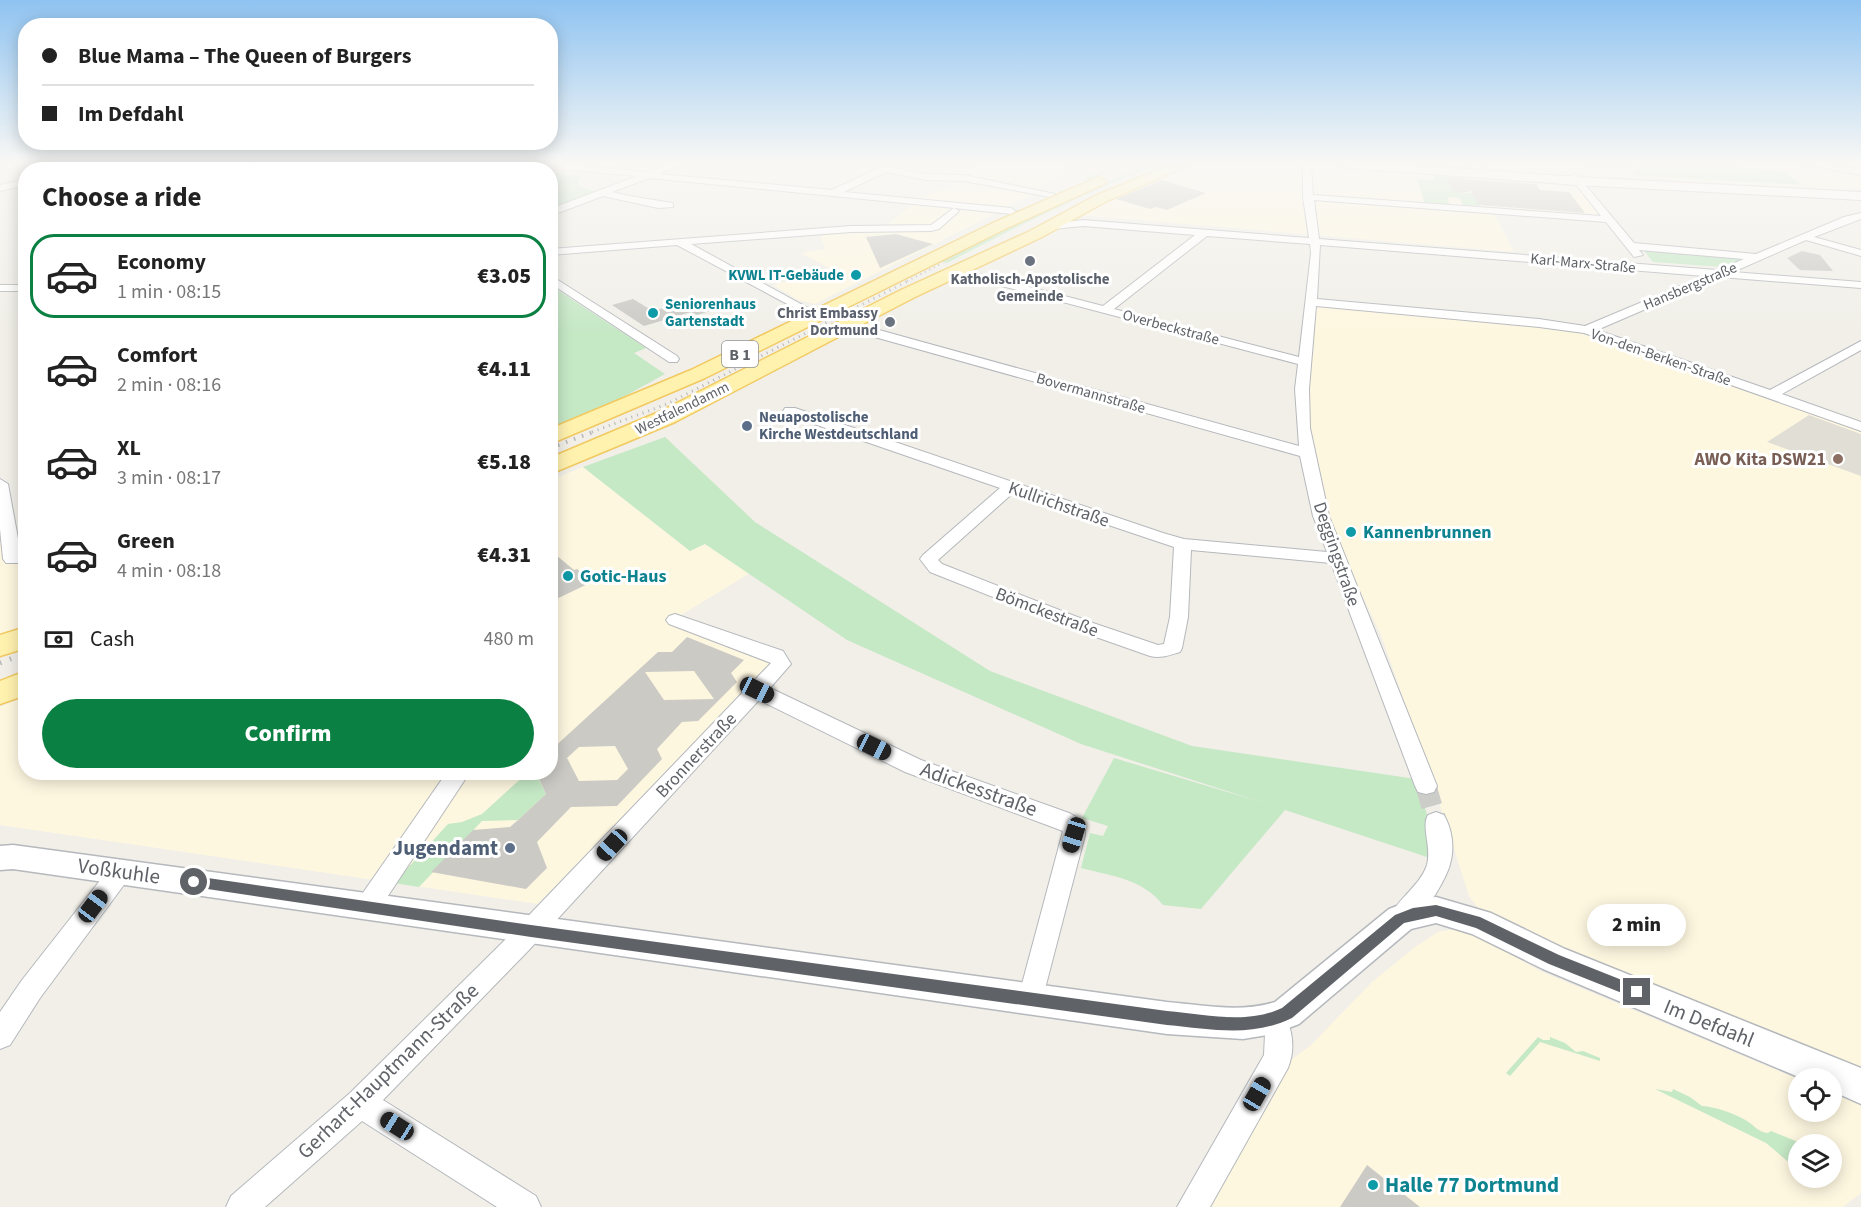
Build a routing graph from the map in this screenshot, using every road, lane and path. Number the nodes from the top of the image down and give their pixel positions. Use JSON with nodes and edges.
{"nodes":[{"id":1,"x":944,"y":220,"type":"edge"},
{"id":2,"x":1012,"y":220,"type":"edge"},
{"id":3,"x":1036,"y":220,"type":"edge"},
{"id":4,"x":1063,"y":220,"type":"edge"},
{"id":5,"x":1101,"y":220,"type":"edge"},
{"id":6,"x":1312,"y":220,"type":"edge"},
{"id":7,"x":1610,"y":220,"type":"edge"},
{"id":8,"x":1844,"y":220,"type":"edge"},
{"id":9,"x":990,"y":221,"type":"edge"},
{"id":10,"x":1053,"y":226,"type":"junction"},
{"id":11,"x":1204,"y":233,"type":"junction"},
{"id":12,"x":1805,"y":237,"type":"junction"},
{"id":13,"x":1315,"y":239,"type":"junction"},
{"id":14,"x":679,"y":242,"type":"junction"},
{"id":15,"x":1631,"y":246,"type":"junction"},
{"id":16,"x":558,"y":251,"type":"edge"},
{"id":17,"x":1861,"y":253,"type":"edge"},
{"id":18,"x":1758,"y":257,"type":"junction"},
{"id":19,"x":1645,"y":263,"type":"junction"},
{"id":20,"x":1724,"y":272,"type":"junction"},
{"id":21,"x":901,"y":274,"type":"junction"},
{"id":22,"x":968,"y":274,"type":"dead end"},
{"id":23,"x":1861,"y":280,"type":"edge"},
{"id":24,"x":558,"y":283,"type":"edge"},
{"id":25,"x":1861,"y":285,"type":"edge"},
{"id":26,"x":18,"y":286,"type":"edge"},
{"id":27,"x":0,"y":288,"type":"edge"},
{"id":28,"x":907,"y":294,"type":"junction"},
{"id":29,"x":1311,"y":302,"type":"junction"},
{"id":30,"x":804,"y":309,"type":"dead end"},
{"id":31,"x":1106,"y":310,"type":"junction"},
{"id":32,"x":1586,"y":330,"type":"junction"},
{"id":33,"x":875,"y":333,"type":"dead end"},
{"id":34,"x":1861,"y":345,"type":"edge"},
{"id":35,"x":673,"y":359,"type":"dead end"},
{"id":36,"x":1305,"y":362,"type":"junction"},
{"id":37,"x":1771,"y":395,"type":"junction"},
{"id":38,"x":790,"y":411,"type":"dead end"},
{"id":39,"x":1861,"y":427,"type":"edge"},
{"id":40,"x":558,"y":434,"type":"edge"},
{"id":41,"x":1307,"y":453,"type":"junction"},
{"id":42,"x":558,"y":464,"type":"edge"},
{"id":43,"x":0,"y":484,"type":"edge"},
{"id":44,"x":1010,"y":487,"type":"junction"},
{"id":45,"x":1184,"y":544,"type":"junction"},
{"id":46,"x":1337,"y":558,"type":"junction"},
{"id":47,"x":12,"y":560,"type":"dead end"},
{"id":48,"x":675,"y":620,"type":"dead end"},
{"id":49,"x":18,"y":640,"type":"edge"},
{"id":50,"x":0,"y":646,"type":"edge"},
{"id":51,"x":18,"y":685,"type":"edge"},
{"id":52,"x":757,"y":690,"type":"junction"},
{"id":53,"x":0,"y":693,"type":"edge"},
{"id":54,"x":454,"y":780,"type":"edge"},
{"id":55,"x":1426,"y":786,"type":"tunnel mouth"},
{"id":56,"x":1439,"y":832,"type":"tunnel mouth"},
{"id":57,"x":4,"y":856,"type":"edge"},
{"id":58,"x":121,"y":871,"type":"junction"},
{"id":59,"x":367,"y":907,"type":"junction"},
{"id":60,"x":1400,"y":919,"type":"junction"},
{"id":61,"x":531,"y":931,"type":"junction"},
{"id":62,"x":1031,"y":999,"type":"junction"},
{"id":63,"x":1274,"y":1020,"type":"junction"},
{"id":64,"x":0,"y":1036,"type":"edge"},
{"id":65,"x":1861,"y":1086,"type":"edge"},
{"id":66,"x":360,"y":1103,"type":"junction"},
{"id":67,"x":242,"y":1207,"type":"edge"},
{"id":68,"x":525,"y":1207,"type":"edge"},
{"id":69,"x":1193,"y":1207,"type":"edge"}],
"edges":[{"from":1,"to":14,"type":"street"},
{"from":2,"to":21,"type":"main road","name":"Westfalendamm","number":"B 1"},
{"from":3,"to":28,"type":"main road","name":"Westfalendamm"},
{"from":4,"to":10,"type":"main road","name":"Westfalendamm"},
{"from":5,"to":13,"type":"street","name":"Karl-Marx-Straße"},
{"from":6,"to":13,"type":"street","name":"Deggingstraße"},
{"from":7,"to":15,"type":"street"},
{"from":8,"to":12,"type":"street","name":"Hansbergstraße"},
{"from":9,"to":21,"type":"main road","name":"Westfalendamm"},
{"from":10,"to":11,"type":"street","name":"Karl-Marx-Straße"},
{"from":10,"to":28,"type":"main road","name":"Westfalendamm"},
{"from":11,"to":13,"type":"street","name":"Karl-Marx-Straße"},
{"from":11,"to":31,"type":"street"},
{"from":12,"to":17,"type":"street"},
{"from":12,"to":18,"type":"street","name":"Hansbergstraße"},
{"from":13,"to":19,"type":"street","name":"Karl-Marx-Straße"},
{"from":13,"to":20,"type":"street","name":"Karl-Marx-Straße"},
{"from":13,"to":29,"type":"street","name":"Deggingstraße"},
{"from":14,"to":16,"type":"street"},
{"from":14,"to":30,"type":"street"},
{"from":15,"to":18,"type":"street","name":"Karl-Marx-Straße"},
{"from":15,"to":19,"type":"street"},
{"from":18,"to":20,"type":"street","name":"Hansbergstraße"},
{"from":19,"to":20,"type":"street","name":"Karl-Marx-Straße"},
{"from":20,"to":23,"type":"street","name":"Karl-Marx-Straße"},
{"from":20,"to":25,"type":"street","name":"Karl-Marx-Straße"},
{"from":20,"to":32,"type":"street","name":"Hansbergstraße"},
{"from":21,"to":40,"type":"main road","name":"Westfalendamm","number":"B 1"},
{"from":22,"to":31,"type":"street","name":"Overbeckstraße"},
{"from":24,"to":35,"type":"street"},
{"from":26,"to":27,"type":"street"},
{"from":28,"to":42,"type":"main road","name":"Westfalendamm","number":"B 1"},
{"from":29,"to":32,"type":"street","name":"Von-den-Berken-Straße"},
{"from":29,"to":36,"type":"street","name":"Deggingstraße"},
{"from":31,"to":36,"type":"street","name":"Overbeckstraße"},
{"from":32,"to":37,"type":"street","name":"Von-den-Berken-Straße"},
{"from":33,"to":41,"type":"street","name":"Bovermannstraße"},
{"from":34,"to":37,"type":"street"},
{"from":36,"to":41,"type":"street","name":"Deggingstraße"},
{"from":37,"to":39,"type":"street","name":"Von-den-Berken-Straße"},
{"from":38,"to":44,"type":"street","name":"Kullrichstraße"},
{"from":41,"to":46,"type":"street","name":"Deggingstraße"},
{"from":43,"to":47,"type":"street"},
{"from":44,"to":45,"type":"street","name":"Kullrichstraße"},
{"from":44,"to":45,"type":"street","name":"Bömckestraße"},
{"from":45,"to":46,"type":"street","name":"Kullrichstraße"},
{"from":46,"to":55,"type":"street","name":"Deggingstraße"},
{"from":48,"to":52,"type":"street","name":"Bronnerstraße"},
{"from":49,"to":50,"type":"main road"},
{"from":51,"to":53,"type":"main road"},
{"from":52,"to":61,"type":"street","name":"Bronnerstraße"},
{"from":52,"to":62,"type":"street","name":"Adickesstraße"},
{"from":54,"to":59,"type":"street"},
{"from":56,"to":60,"type":"street"},
{"from":57,"to":58,"type":"street","name":"Voßkuhle"},
{"from":58,"to":59,"type":"street","name":"Voßkuhle"},
{"from":58,"to":64,"type":"street"},
{"from":59,"to":61,"type":"street","name":"Voßkuhle"},
{"from":60,"to":63,"type":"street","name":"Im Defdahl"},
{"from":60,"to":65,"type":"street","name":"Im Defdahl"},
{"from":61,"to":62,"type":"street","name":"Voßkuhle"},
{"from":61,"to":66,"type":"street","name":"Gerhart-Hauptmann-Straße"},
{"from":62,"to":63,"type":"street","name":"Voßkuhle"},
{"from":63,"to":69,"type":"street"},
{"from":66,"to":67,"type":"street","name":"Gerhart-Hauptmann-Straße"},
{"from":66,"to":68,"type":"street"}]}
